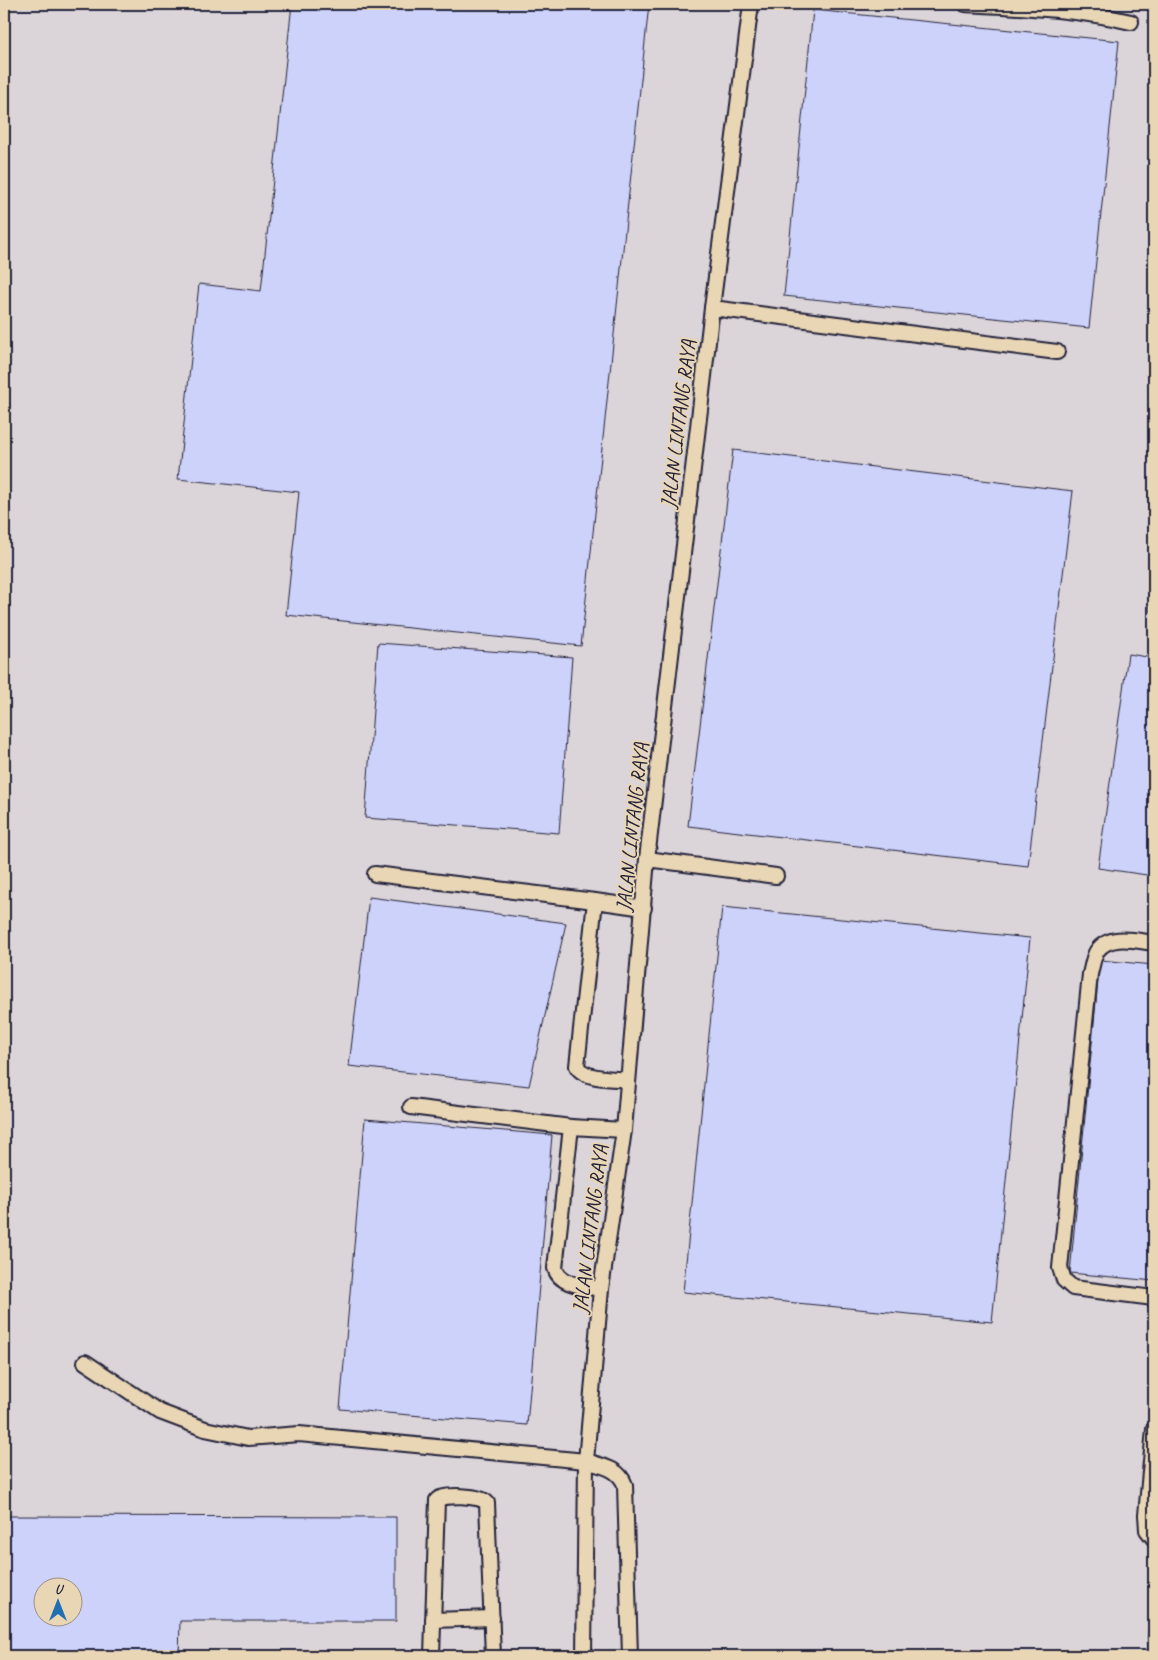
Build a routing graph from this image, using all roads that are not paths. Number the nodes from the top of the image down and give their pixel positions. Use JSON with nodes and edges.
{"nodes":[{"id":1,"x":751,"y":4,"type":"edge"},
{"id":2,"x":965,"y":4,"type":"edge"},
{"id":3,"x":1131,"y":22,"type":"dead end"},
{"id":4,"x":712,"y":308,"type":"junction"},
{"id":5,"x":1057,"y":352,"type":"dead end"},
{"id":6,"x":647,"y":859,"type":"junction"},
{"id":7,"x":375,"y":874,"type":"dead end"},
{"id":8,"x":776,"y":876,"type":"dead end"},
{"id":9,"x":595,"y":901,"type":"junction"},
{"id":10,"x":644,"y":908,"type":"junction"},
{"id":11,"x":1154,"y":943,"type":"edge"},
{"id":12,"x":628,"y":1080,"type":"junction"},
{"id":13,"x":411,"y":1107,"type":"dead end"},
{"id":14,"x":571,"y":1127,"type":"junction"},
{"id":15,"x":624,"y":1130,"type":"junction"},
{"id":16,"x":601,"y":1289,"type":"junction"},
{"id":17,"x":1154,"y":1298,"type":"edge"},
{"id":18,"x":85,"y":1362,"type":"dead end"},
{"id":19,"x":1154,"y":1430,"type":"edge"},
{"id":20,"x":586,"y":1461,"type":"junction"},
{"id":21,"x":1154,"y":1539,"type":"edge"},
{"id":22,"x":492,"y":1618,"type":"junction"},
{"id":23,"x":433,"y":1620,"type":"junction"},
{"id":24,"x":432,"y":1656,"type":"edge"},
{"id":25,"x":493,"y":1656,"type":"edge"},
{"id":26,"x":584,"y":1656,"type":"edge"},
{"id":27,"x":630,"y":1656,"type":"edge"}],
"edges":[{"from":1,"to":4,"type":"lane","name":"JALAN LINTANG RAYA"},
{"from":2,"to":3,"type":"lane"},
{"from":4,"to":5,"type":"lane"},
{"from":4,"to":6,"type":"lane","name":"JALAN LINTANG RAYA"},
{"from":6,"to":8,"type":"lane"},
{"from":6,"to":10,"type":"lane","name":"JALAN LINTANG RAYA"},
{"from":7,"to":9,"type":"lane"},
{"from":9,"to":10,"type":"lane"},
{"from":9,"to":12,"type":"lane"},
{"from":10,"to":12,"type":"lane","name":"JALAN LINTANG RAYA"},
{"from":11,"to":17,"type":"lane"},
{"from":12,"to":15,"type":"lane","name":"JALAN LINTANG RAYA"},
{"from":13,"to":14,"type":"lane"},
{"from":14,"to":15,"type":"lane"},
{"from":14,"to":16,"type":"lane"},
{"from":15,"to":16,"type":"lane","name":"JALAN LINTANG RAYA"},
{"from":16,"to":20,"type":"lane","name":"JALAN LINTANG RAYA"},
{"from":18,"to":20,"type":"lane"},
{"from":19,"to":21,"type":"lane"},
{"from":20,"to":26,"type":"lane","name":"JALAN LINTANG RAYA"},
{"from":20,"to":27,"type":"lane"},
{"from":22,"to":23,"type":"lane"},
{"from":22,"to":23,"type":"lane"},
{"from":22,"to":25,"type":"lane"},
{"from":23,"to":24,"type":"lane"}]}
